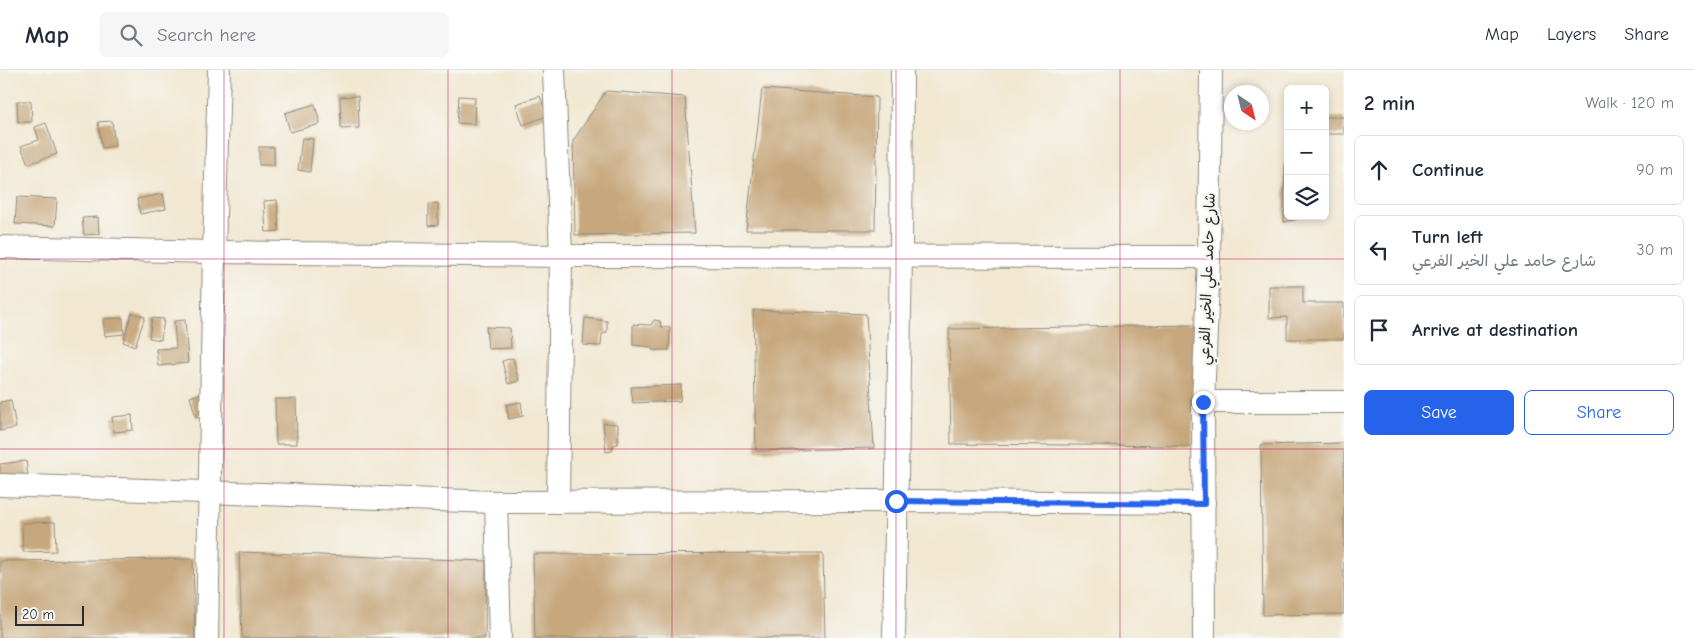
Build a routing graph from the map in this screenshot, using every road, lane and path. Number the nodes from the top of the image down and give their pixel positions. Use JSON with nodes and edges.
{"nodes":[{"id":1,"x":219,"y":70,"type":"edge"},
{"id":2,"x":554,"y":70,"type":"edge"},
{"id":3,"x":902,"y":70,"type":"edge"},
{"id":4,"x":1212,"y":70,"type":"edge"},
{"id":5,"x":0,"y":247,"type":"edge"},
{"id":6,"x":214,"y":252,"type":"junction"},
{"id":7,"x":560,"y":256,"type":"junction"},
{"id":8,"x":901,"y":256,"type":"junction"},
{"id":9,"x":1209,"y":257,"type":"junction"},
{"id":10,"x":1203,"y":402,"type":"junction"},
{"id":11,"x":1344,"y":402,"type":"edge"},
{"id":12,"x":0,"y":485,"type":"edge"},
{"id":13,"x":210,"y":492,"type":"junction"},
{"id":14,"x":896,"y":501,"type":"junction"},
{"id":15,"x":496,"y":502,"type":"junction"},
{"id":16,"x":558,"y":502,"type":"junction"},
{"id":17,"x":1204,"y":504,"type":"junction"},
{"id":18,"x":207,"y":638,"type":"edge"},
{"id":19,"x":500,"y":638,"type":"edge"},
{"id":20,"x":894,"y":638,"type":"edge"},
{"id":21,"x":1204,"y":638,"type":"edge"}],
"edges":[{"from":1,"to":6,"type":"street"},
{"from":2,"to":7,"type":"street"},
{"from":3,"to":8,"type":"street"},
{"from":4,"to":9,"type":"street","name":"شارع حامد علي الخير الفرعي"},
{"from":5,"to":6,"type":"street"},
{"from":6,"to":7,"type":"street"},
{"from":6,"to":13,"type":"street"},
{"from":7,"to":8,"type":"street"},
{"from":7,"to":16,"type":"street"},
{"from":8,"to":9,"type":"street"},
{"from":8,"to":14,"type":"street"},
{"from":9,"to":10,"type":"street","name":"شارع حامد علي الخير الفرعي"},
{"from":10,"to":11,"type":"street"},
{"from":10,"to":17,"type":"street","name":"شارع حامد علي الخير الفرعي"},
{"from":12,"to":13,"type":"street"},
{"from":13,"to":15,"type":"street"},
{"from":13,"to":18,"type":"street"},
{"from":14,"to":16,"type":"street"},
{"from":14,"to":17,"type":"street"},
{"from":14,"to":20,"type":"street"},
{"from":15,"to":16,"type":"street"},
{"from":15,"to":19,"type":"street"},
{"from":17,"to":21,"type":"street","name":"شارع حامد علي الخير الفرعي"}]}
